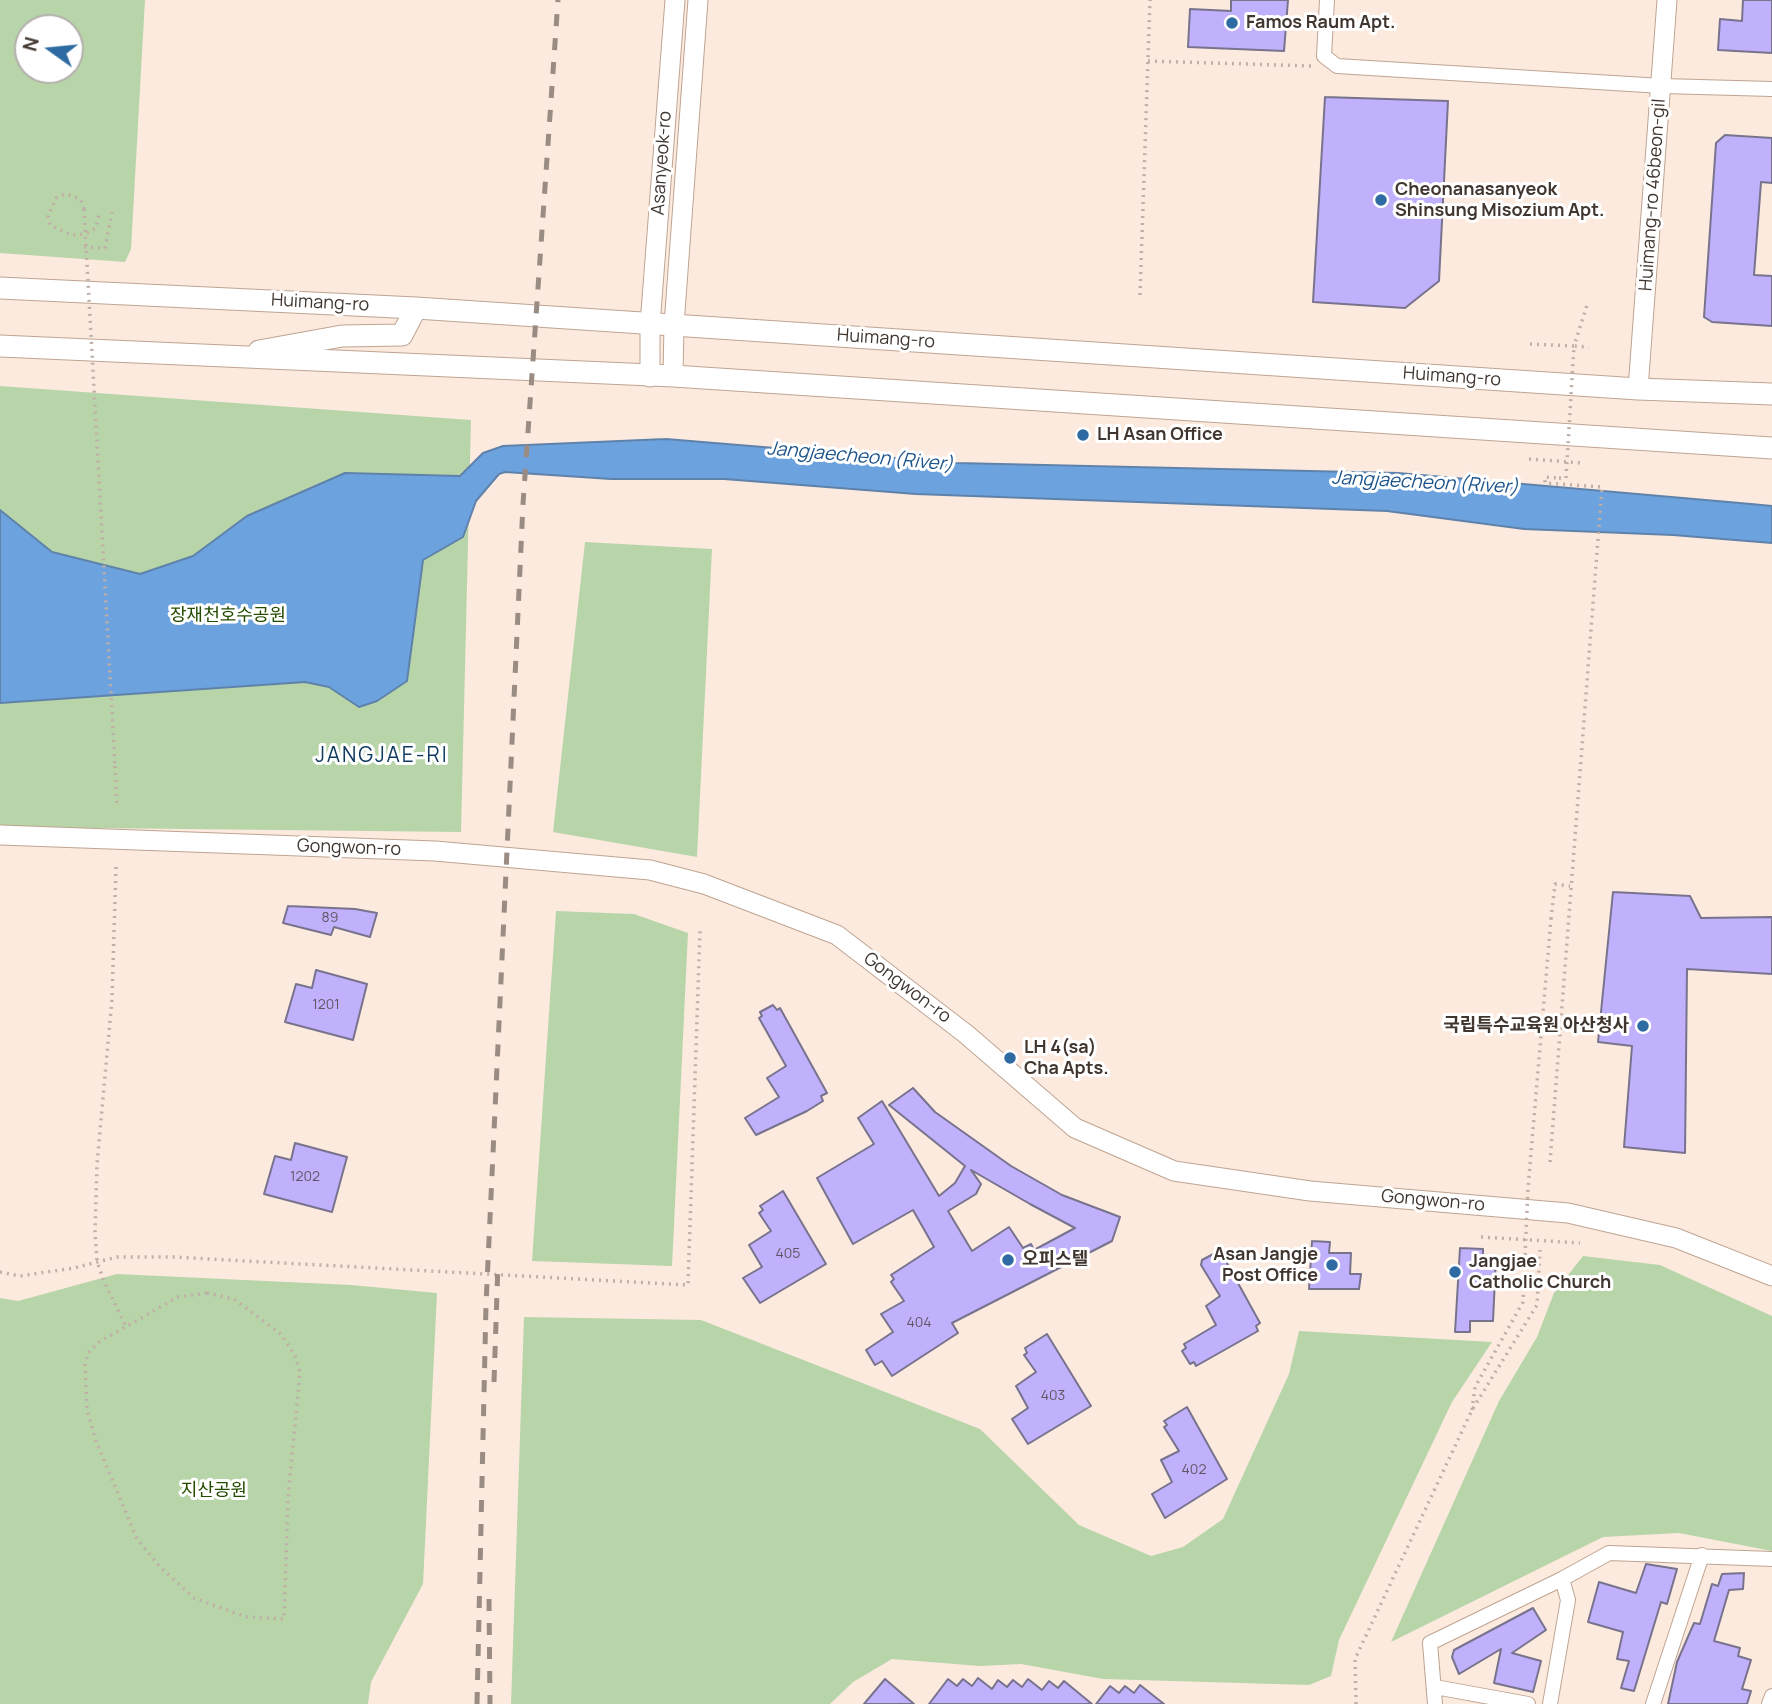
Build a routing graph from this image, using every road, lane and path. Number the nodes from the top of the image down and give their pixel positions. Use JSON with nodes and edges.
{"nodes":[{"id":1,"x":674,"y":0,"type":"edge"},
{"id":2,"x":698,"y":0,"type":"edge"},
{"id":3,"x":1150,"y":0,"type":"edge"},
{"id":4,"x":1326,"y":0,"type":"edge"},
{"id":5,"x":1667,"y":0,"type":"edge"},
{"id":6,"x":1147,"y":61,"type":"junction"},
{"id":7,"x":1311,"y":66,"type":"dead end"},
{"id":8,"x":1662,"y":86,"type":"junction"},
{"id":9,"x":1772,"y":89,"type":"edge"},
{"id":10,"x":112,"y":212,"type":"dead end"},
{"id":11,"x":99,"y":214,"type":"dead end"},
{"id":12,"x":84,"y":247,"type":"junction"},
{"id":13,"x":0,"y":288,"type":"edge"},
{"id":14,"x":1140,"y":295,"type":"dead end"},
{"id":15,"x":1587,"y":305,"type":"dead end"},
{"id":16,"x":416,"y":308,"type":"junction"},
{"id":17,"x":650,"y":325,"type":"junction"},
{"id":18,"x":674,"y":325,"type":"junction"},
{"id":19,"x":1530,"y":344,"type":"dead end"},
{"id":20,"x":0,"y":346,"type":"edge"},
{"id":21,"x":1574,"y":346,"type":"junction"},
{"id":22,"x":1589,"y":347,"type":"dead end"},
{"id":23,"x":234,"y":357,"type":"junction"},
{"id":24,"x":673,"y":376,"type":"junction"},
{"id":25,"x":650,"y":377,"type":"junction"},
{"id":26,"x":1639,"y":389,"type":"junction"},
{"id":27,"x":1772,"y":394,"type":"edge"},
{"id":28,"x":1772,"y":448,"type":"edge"},
{"id":29,"x":1528,"y":459,"type":"dead end"},
{"id":30,"x":1567,"y":462,"type":"junction"},
{"id":31,"x":1582,"y":463,"type":"dead end"},
{"id":32,"x":117,"y":806,"type":"dead end"},
{"id":33,"x":0,"y":835,"type":"edge"},
{"id":34,"x":116,"y":867,"type":"dead end"},
{"id":35,"x":1570,"y":886,"type":"junction"},
{"id":36,"x":700,"y":930,"type":"dead end"},
{"id":37,"x":1550,"y":1162,"type":"dead end"},
{"id":38,"x":1481,"y":1237,"type":"dead end"},
{"id":39,"x":1526,"y":1239,"type":"junction"},
{"id":40,"x":1580,"y":1243,"type":"dead end"},
{"id":41,"x":1540,"y":1250,"type":"dead end"},
{"id":42,"x":97,"y":1261,"type":"junction"},
{"id":43,"x":0,"y":1272,"type":"edge"},
{"id":44,"x":1772,"y":1276,"type":"edge"},
{"id":45,"x":126,"y":1326,"type":"junction"},
{"id":46,"x":1472,"y":1410,"type":"junction"},
{"id":47,"x":1702,"y":1555,"type":"junction"},
{"id":48,"x":1772,"y":1559,"type":"edge"},
{"id":49,"x":1562,"y":1579,"type":"junction"},
{"id":50,"x":1435,"y":1687,"type":"junction"},
{"id":51,"x":1772,"y":1696,"type":"edge"},
{"id":52,"x":1356,"y":1704,"type":"edge"},
{"id":53,"x":1435,"y":1704,"type":"edge"},
{"id":54,"x":1528,"y":1704,"type":"edge"},
{"id":55,"x":1550,"y":1704,"type":"edge"},
{"id":56,"x":1653,"y":1704,"type":"edge"},
{"id":57,"x":1769,"y":1704,"type":"edge"}],
"edges":[{"from":1,"to":17,"type":"street","name":"Asanyeok-ro"},
{"from":2,"to":18,"type":"street","name":"Asanyeok-ro"},
{"from":3,"to":6,"type":"path"},
{"from":4,"to":8,"type":"street"},
{"from":5,"to":8,"type":"street","name":"Huimang-ro 46beon-gil"},
{"from":6,"to":7,"type":"path"},
{"from":6,"to":14,"type":"path"},
{"from":8,"to":9,"type":"street"},
{"from":8,"to":26,"type":"street","name":"Huimang-ro 46beon-gil"},
{"from":10,"to":12,"type":"path"},
{"from":11,"to":12,"type":"path","bridge":true},
{"from":12,"to":32,"type":"path","bridge":true},
{"from":13,"to":16,"type":"main road","name":"Huimang-ro"},
{"from":15,"to":21,"type":"path"},
{"from":16,"to":17,"type":"main road","name":"Huimang-ro"},
{"from":16,"to":23,"type":"main road"},
{"from":17,"to":18,"type":"main road","name":"Huimang-ro"},
{"from":17,"to":25,"type":"street","name":"Asanyeok-ro"},
{"from":18,"to":24,"type":"street","name":"Asanyeok-ro"},
{"from":18,"to":26,"type":"main road","name":"Huimang-ro"},
{"from":19,"to":21,"type":"path"},
{"from":20,"to":23,"type":"main road"},
{"from":21,"to":22,"type":"path","bridge":true},
{"from":21,"to":30,"type":"path","bridge":true},
{"from":23,"to":25,"type":"main road"},
{"from":24,"to":25,"type":"main road"},
{"from":24,"to":28,"type":"main road"},
{"from":26,"to":27,"type":"main road","name":"Huimang-ro"},
{"from":29,"to":30,"type":"path"},
{"from":30,"to":31,"type":"path"},
{"from":30,"to":35,"type":"path","bridge":true},
{"from":33,"to":44,"type":"street","name":"Gongwon-ro"},
{"from":34,"to":42,"type":"path"},
{"from":35,"to":37,"type":"path"},
{"from":35,"to":39,"type":"path","bridge":true},
{"from":36,"to":42,"type":"path"},
{"from":38,"to":39,"type":"path"},
{"from":39,"to":40,"type":"path"},
{"from":39,"to":46,"type":"path","bridge":true},
{"from":41,"to":46,"type":"path"},
{"from":42,"to":43,"type":"path"},
{"from":42,"to":45,"type":"path"},
{"from":45,"to":45,"type":"path"},
{"from":46,"to":52,"type":"path"},
{"from":47,"to":48,"type":"street"},
{"from":47,"to":49,"type":"street"},
{"from":47,"to":56,"type":"street"},
{"from":49,"to":50,"type":"street"},
{"from":49,"to":55,"type":"street"},
{"from":50,"to":53,"type":"street"},
{"from":50,"to":54,"type":"street"},
{"from":51,"to":57,"type":"street"}]}
